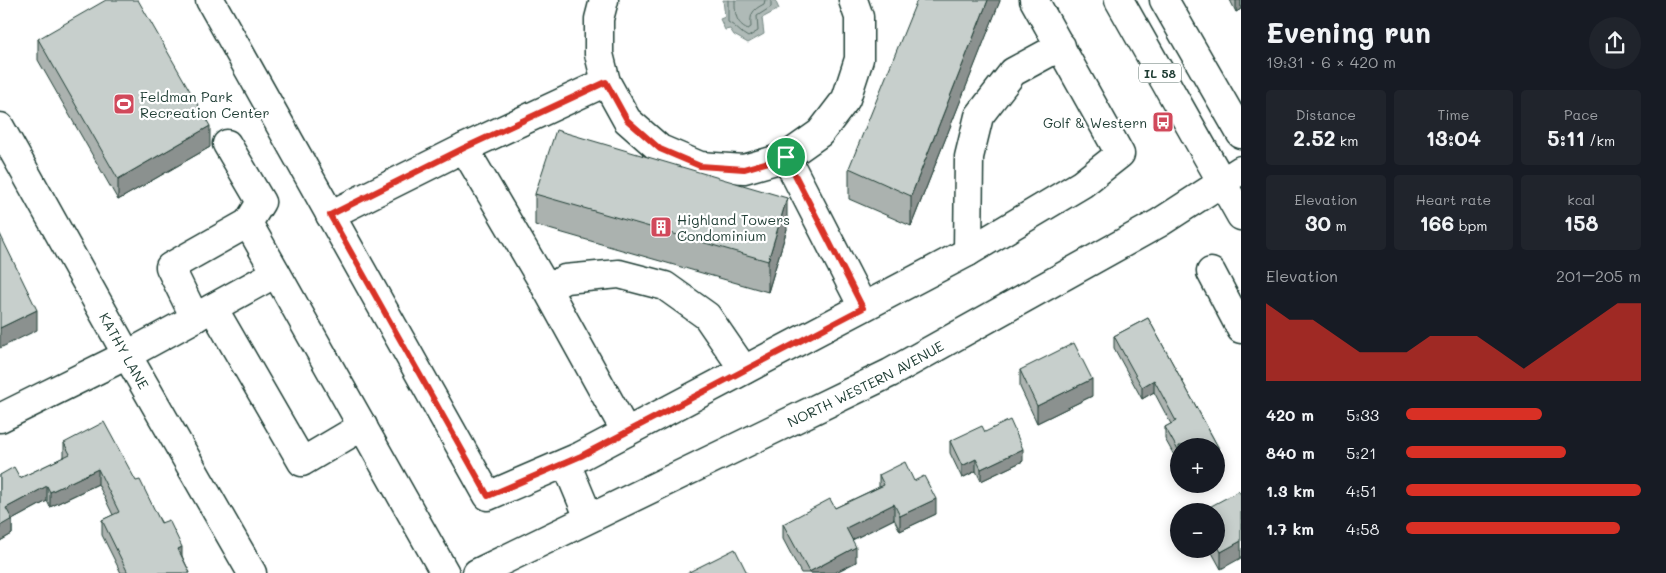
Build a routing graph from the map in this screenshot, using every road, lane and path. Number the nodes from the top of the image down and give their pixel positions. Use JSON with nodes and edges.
{"nodes":[{"id":1,"x":210,"y":0,"type":"edge"},
{"id":2,"x":604,"y":0,"type":"edge"},
{"id":3,"x":853,"y":0,"type":"edge"},
{"id":4,"x":1034,"y":0,"type":"edge"},
{"id":5,"x":1119,"y":0,"type":"edge"},
{"id":6,"x":1164,"y":0,"type":"edge"},
{"id":7,"x":1060,"y":46,"type":"junction"},
{"id":8,"x":606,"y":82,"type":"junction"},
{"id":9,"x":0,"y":127,"type":"edge"},
{"id":10,"x":1241,"y":134,"type":"edge"},
{"id":11,"x":227,"y":144,"type":"dead end"},
{"id":12,"x":464,"y":148,"type":"junction"},
{"id":13,"x":786,"y":157,"type":"junction"},
{"id":14,"x":1232,"y":176,"type":"edge"},
{"id":15,"x":330,"y":215,"type":"junction"},
{"id":16,"x":1241,"y":216,"type":"edge"},
{"id":17,"x":248,"y":223,"type":"junction"},
{"id":18,"x":968,"y":252,"type":"junction"},
{"id":19,"x":1211,"y":272,"type":"dead end"},
{"id":20,"x":276,"y":273,"type":"junction"},
{"id":21,"x":547,"y":289,"type":"junction"},
{"id":22,"x":863,"y":308,"type":"junction"},
{"id":23,"x":204,"y":313,"type":"junction"},
{"id":24,"x":1241,"y":329,"type":"edge"},
{"id":25,"x":127,"y":354,"type":"junction"},
{"id":26,"x":744,"y":370,"type":"junction"},
{"id":27,"x":0,"y":418,"type":"edge"},
{"id":28,"x":362,"y":426,"type":"junction"},
{"id":29,"x":626,"y":432,"type":"junction"},
{"id":30,"x":566,"y":463,"type":"junction"},
{"id":31,"x":589,"y":518,"type":"junction"},
{"id":32,"x":252,"y":573,"type":"edge"},
{"id":33,"x":445,"y":573,"type":"edge"},
{"id":34,"x":478,"y":573,"type":"edge"}],
"edges":[{"from":1,"to":15,"type":"street"},
{"from":2,"to":8,"type":"street"},
{"from":3,"to":13,"type":"street"},
{"from":4,"to":7,"type":"street"},
{"from":5,"to":14,"type":"street","number":"IL 58"},
{"from":6,"to":10,"type":"street","number":"IL 58"},
{"from":7,"to":18,"type":"street"},
{"from":7,"to":18,"type":"street"},
{"from":8,"to":12,"type":"street"},
{"from":8,"to":13,"type":"street"},
{"from":9,"to":25,"type":"street","name":"KATHY LANE"},
{"from":11,"to":17,"type":"street"},
{"from":12,"to":15,"type":"street"},
{"from":12,"to":21,"type":"street"},
{"from":13,"to":22,"type":"street"},
{"from":14,"to":16,"type":"street","number":"IL 58"},
{"from":14,"to":31,"type":"street","name":"NORTH WESTERN AVENUE"},
{"from":15,"to":30,"type":"street"},
{"from":17,"to":20,"type":"street"},
{"from":17,"to":23,"type":"street"},
{"from":18,"to":22,"type":"street"},
{"from":19,"to":24,"type":"street"},
{"from":20,"to":23,"type":"street"},
{"from":20,"to":28,"type":"street"},
{"from":21,"to":26,"type":"street"},
{"from":21,"to":29,"type":"street"},
{"from":22,"to":26,"type":"street"},
{"from":23,"to":25,"type":"street"},
{"from":23,"to":28,"type":"street"},
{"from":25,"to":27,"type":"street"},
{"from":25,"to":32,"type":"street","name":"KATHY LANE"},
{"from":26,"to":29,"type":"street"},
{"from":28,"to":33,"type":"street"},
{"from":29,"to":30,"type":"street"},
{"from":30,"to":31,"type":"street"},
{"from":31,"to":34,"type":"street","name":"NORTH WESTERN AVENUE"}]}
